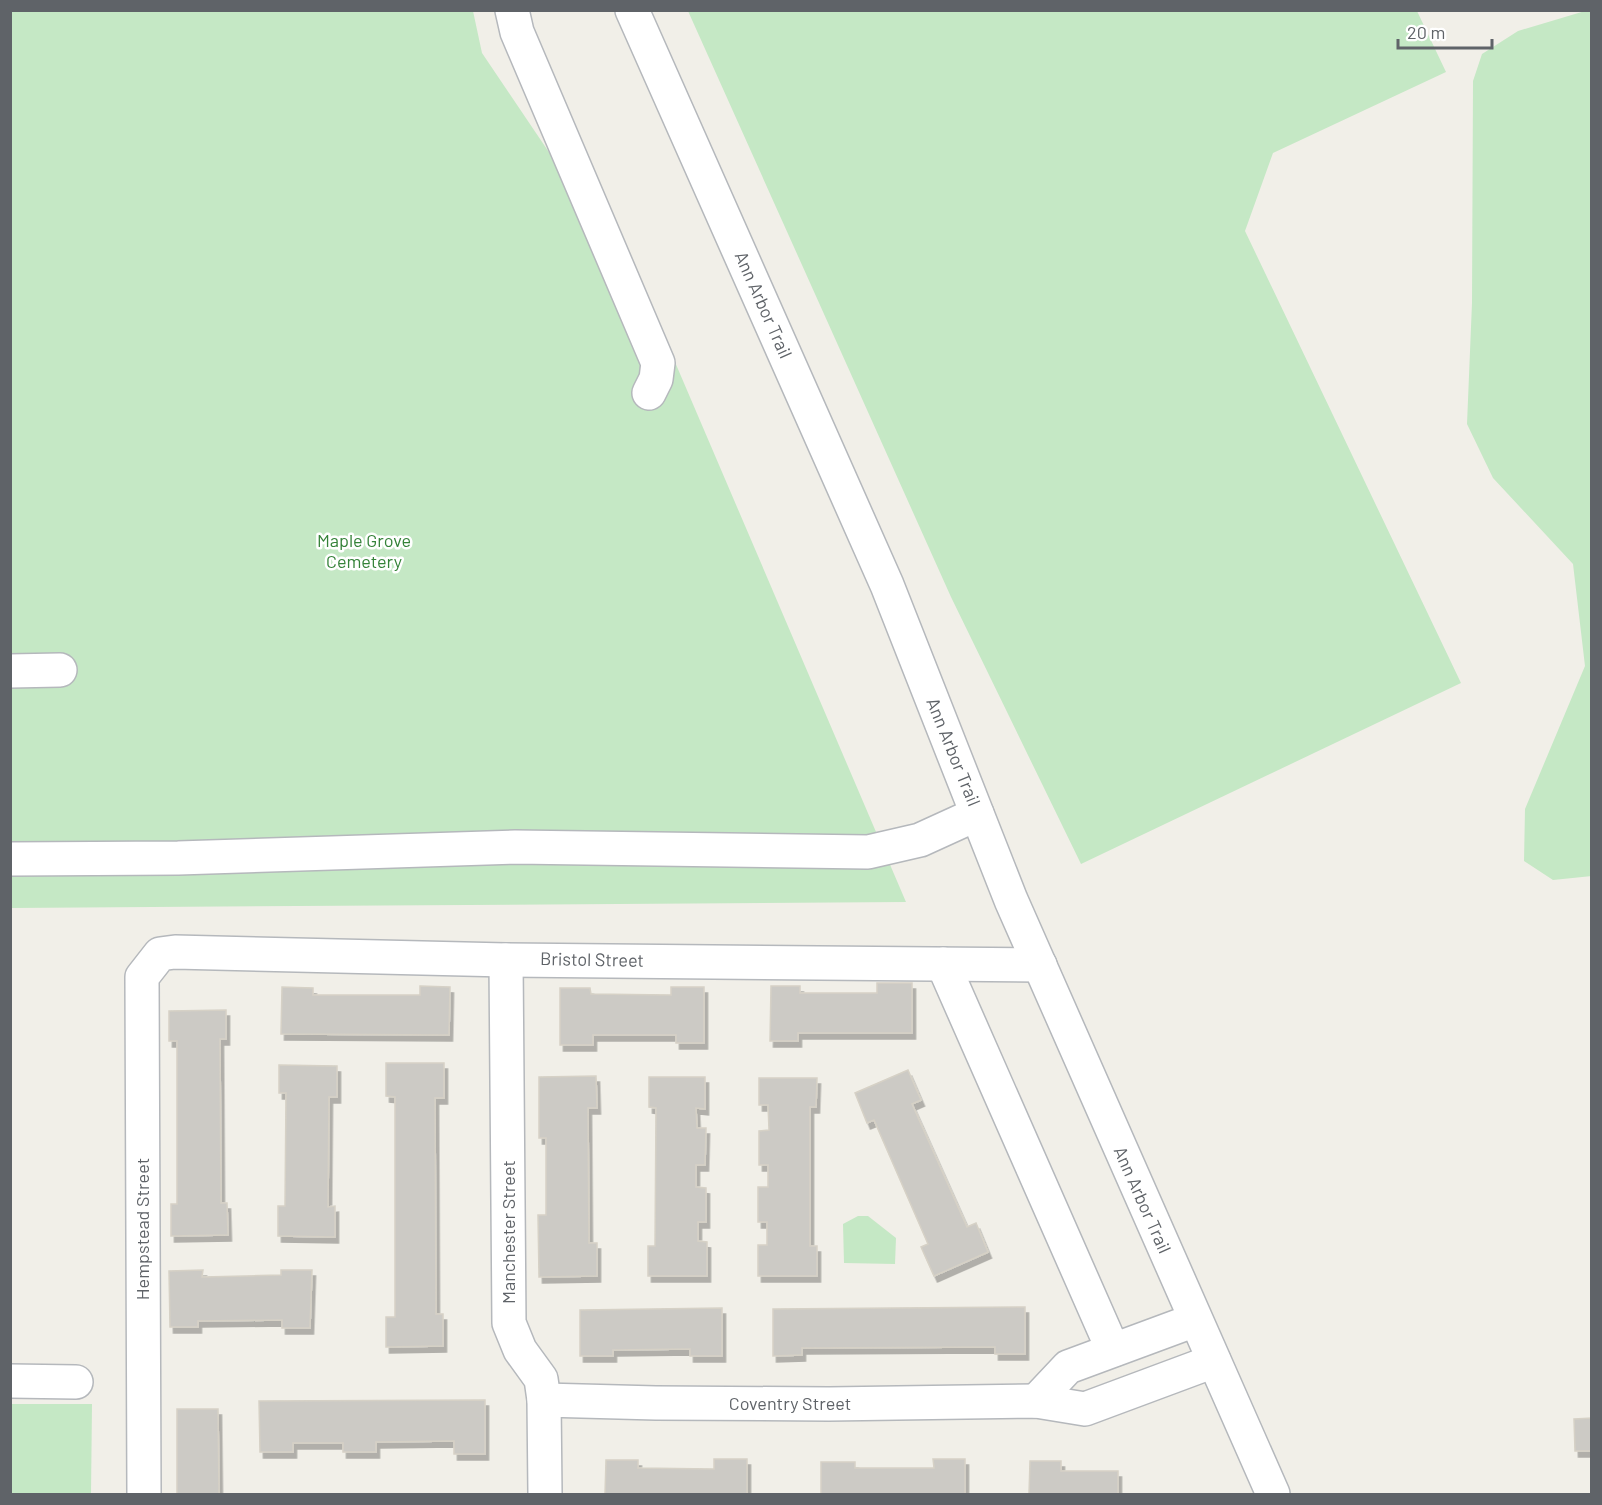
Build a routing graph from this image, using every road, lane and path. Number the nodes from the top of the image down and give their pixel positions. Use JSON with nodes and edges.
{"nodes":[{"id":1,"x":512,"y":10,"type":"edge"},
{"id":2,"x":632,"y":10,"type":"edge"},
{"id":3,"x":649,"y":393,"type":"dead end"},
{"id":4,"x":60,"y":670,"type":"dead end"},
{"id":5,"x":10,"y":671,"type":"edge"},
{"id":6,"x":977,"y":814,"type":"junction"},
{"id":7,"x":10,"y":859,"type":"edge"},
{"id":8,"x":506,"y":960,"type":"junction"},
{"id":9,"x":943,"y":964,"type":"junction"},
{"id":10,"x":1040,"y":965,"type":"junction"},
{"id":11,"x":149,"y":966,"type":"joint"},
{"id":12,"x":1195,"y":1320,"type":"junction"},
{"id":13,"x":1113,"y":1350,"type":"junction"},
{"id":14,"x":1214,"y":1361,"type":"junction"},
{"id":15,"x":10,"y":1381,"type":"edge"},
{"id":16,"x":76,"y":1382,"type":"dead end"},
{"id":17,"x":544,"y":1400,"type":"junction"},
{"id":18,"x":1036,"y":1401,"type":"junction"},
{"id":19,"x":144,"y":1494,"type":"edge"},
{"id":20,"x":545,"y":1494,"type":"edge"},
{"id":21,"x":1273,"y":1494,"type":"edge"}],
"edges":[{"from":1,"to":3,"type":"street"},
{"from":2,"to":6,"type":"street","name":"Ann Arbor Trail"},
{"from":4,"to":5,"type":"street"},
{"from":6,"to":7,"type":"street"},
{"from":6,"to":10,"type":"street","name":"Ann Arbor Trail"},
{"from":8,"to":9,"type":"street","name":"Bristol Street"},
{"from":8,"to":11,"type":"street","name":"Bristol Street"},
{"from":8,"to":17,"type":"street","name":"Manchester Street"},
{"from":9,"to":10,"type":"street","name":"Bristol Street"},
{"from":9,"to":13,"type":"street"},
{"from":10,"to":12,"type":"street","name":"Ann Arbor Trail"},
{"from":11,"to":19,"type":"street","name":"Hempstead Street"},
{"from":12,"to":13,"type":"street"},
{"from":12,"to":14,"type":"street","name":"Ann Arbor Trail"},
{"from":13,"to":18,"type":"street"},
{"from":14,"to":18,"type":"street","name":"Coventry Street"},
{"from":14,"to":21,"type":"street","name":"Ann Arbor Trail"},
{"from":15,"to":16,"type":"street"},
{"from":17,"to":18,"type":"street","name":"Coventry Street"},
{"from":17,"to":20,"type":"street","name":"Manchester Street"}]}
